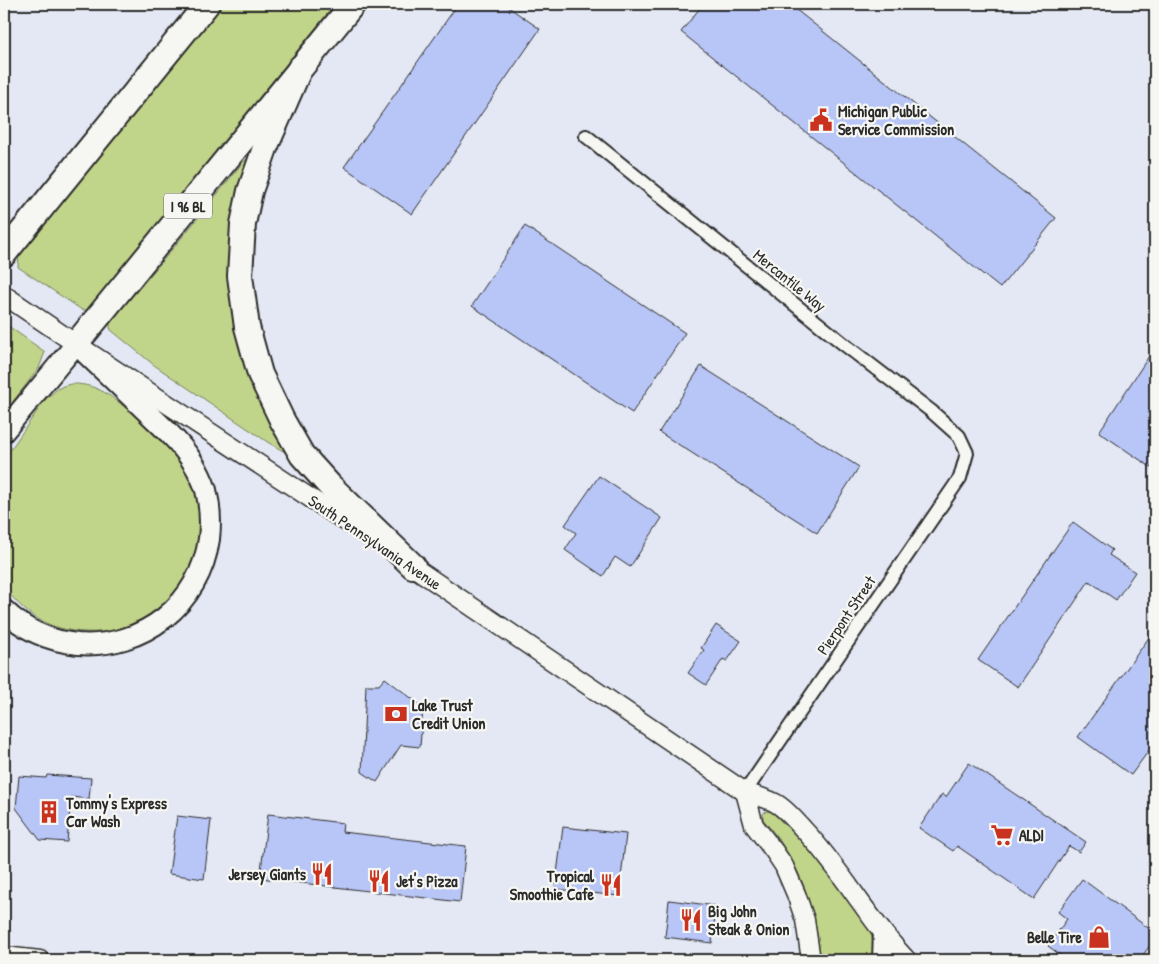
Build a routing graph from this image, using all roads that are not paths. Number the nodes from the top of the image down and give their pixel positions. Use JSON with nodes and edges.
{"nodes":[{"id":1,"x":207,"y":4,"type":"edge"},
{"id":2,"x":353,"y":4,"type":"edge"},
{"id":3,"x":300,"y":68,"type":"junction"},
{"id":4,"x":586,"y":136,"type":"dead end"},
{"id":5,"x":4,"y":254,"type":"edge"},
{"id":6,"x":4,"y":295,"type":"edge"},
{"id":7,"x":76,"y":344,"type":"junction"},
{"id":8,"x":4,"y":431,"type":"edge"},
{"id":9,"x":967,"y":453,"type":"joint"},
{"id":10,"x":413,"y":566,"type":"junction"},
{"id":11,"x":4,"y":610,"type":"edge"},
{"id":12,"x":744,"y":792,"type":"junction"},
{"id":13,"x":882,"y":931,"type":"junction"},
{"id":14,"x":4,"y":956,"type":"edge"},
{"id":15,"x":40,"y":960,"type":"edge"},
{"id":16,"x":811,"y":960,"type":"edge"},
{"id":17,"x":881,"y":960,"type":"edge"},
{"id":18,"x":907,"y":960,"type":"edge"}],
"edges":[{"from":1,"to":5,"type":"highway"},
{"from":2,"to":3,"type":"highway","number":"I 96 BL"},
{"from":3,"to":7,"type":"highway","number":"I 96 BL"},
{"from":3,"to":10,"type":"highway"},
{"from":4,"to":9,"type":"street","name":"Mercantile Way"},
{"from":6,"to":7,"type":"main road","name":"South Pennsylvania Avenue"},
{"from":7,"to":8,"type":"main road","number":"I 96 BL"},
{"from":7,"to":10,"type":"main road","name":"South Pennsylvania Avenue"},
{"from":7,"to":11,"type":"main road"},
{"from":9,"to":12,"type":"street","name":"Pierpont Street"},
{"from":10,"to":12,"type":"main road","name":"South Pennsylvania Avenue"},
{"from":12,"to":13,"type":"main road","name":"South Pennsylvania Avenue"},
{"from":12,"to":16,"type":"main road"},
{"from":13,"to":17,"type":"street"},
{"from":13,"to":18,"type":"main road","name":"South Pennsylvania Avenue"},
{"from":14,"to":15,"type":"main road"}]}
